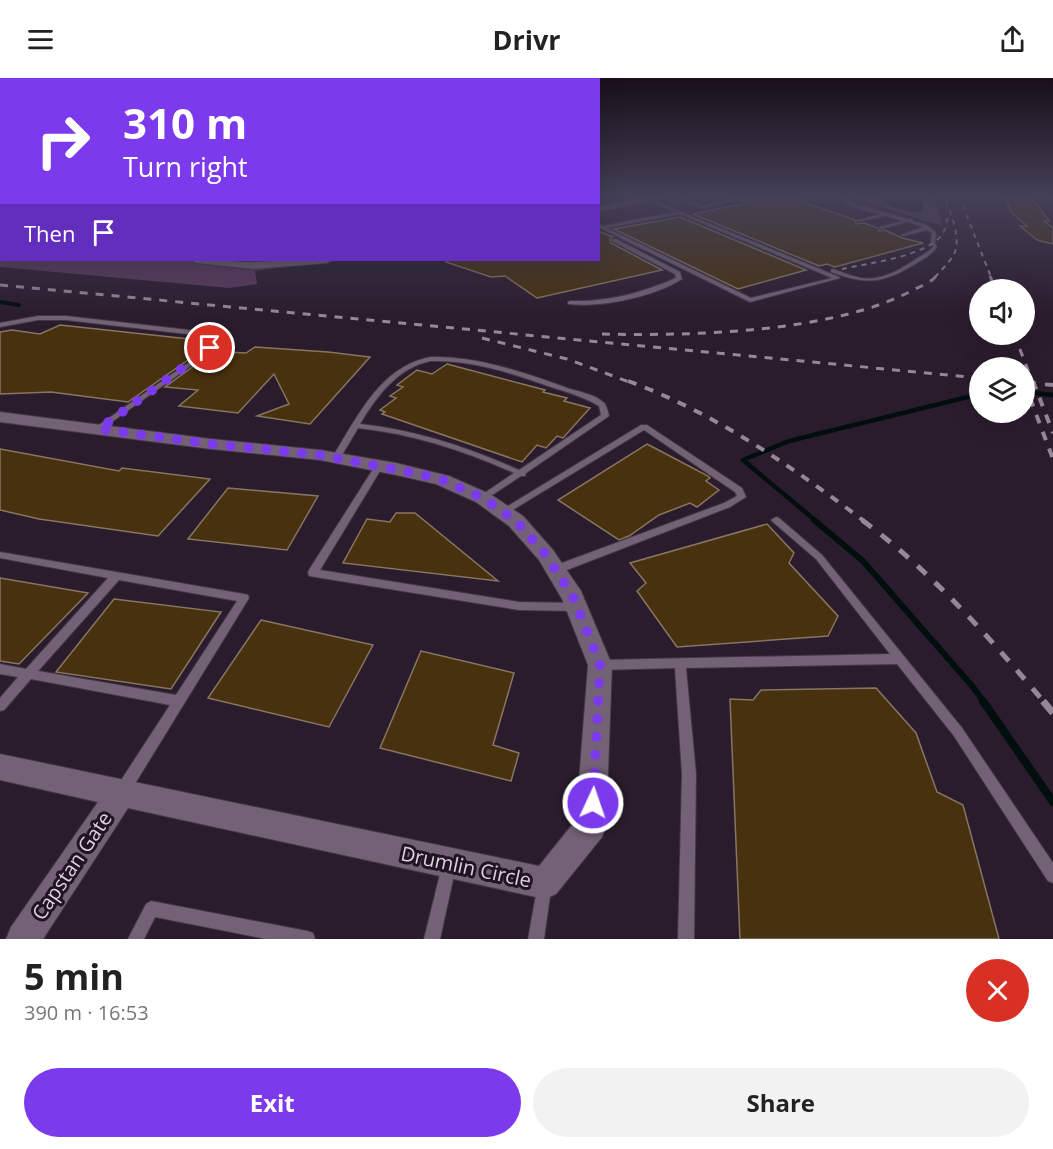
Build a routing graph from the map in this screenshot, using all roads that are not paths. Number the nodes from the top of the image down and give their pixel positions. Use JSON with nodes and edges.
{"nodes":[{"id":1,"x":614,"y":236,"type":"edge"},
{"id":2,"x":617,"y":236,"type":"edge"},
{"id":3,"x":739,"y":236,"type":"edge"},
{"id":4,"x":753,"y":236,"type":"edge"},
{"id":5,"x":934,"y":236,"type":"edge"},
{"id":6,"x":205,"y":261,"type":"edge"},
{"id":7,"x":315,"y":261,"type":"edge"},
{"id":8,"x":570,"y":303,"type":"dead end"},
{"id":9,"x":0,"y":325,"type":"edge"},
{"id":10,"x":0,"y":417,"type":"edge"},
{"id":11,"x":357,"y":426,"type":"junction"},
{"id":12,"x":99,"y":429,"type":"junction"},
{"id":13,"x":336,"y":458,"type":"junction"},
{"id":14,"x":379,"y":466,"type":"junction"},
{"id":15,"x":522,"y":474,"type":"junction"},
{"id":16,"x":493,"y":505,"type":"junction"},
{"id":17,"x":776,"y":520,"type":"dead end"},
{"id":18,"x":0,"y":555,"type":"edge"},
{"id":19,"x":555,"y":570,"type":"junction"},
{"id":20,"x":116,"y":576,"type":"junction"},
{"id":21,"x":577,"y":607,"type":"junction"},
{"id":22,"x":900,"y":659,"type":"junction"},
{"id":23,"x":680,"y":663,"type":"junction"},
{"id":24,"x":600,"y":664,"type":"junction"},
{"id":25,"x":0,"y":669,"type":"edge"},
{"id":26,"x":27,"y":674,"type":"junction"},
{"id":27,"x":179,"y":701,"type":"junction"},
{"id":28,"x":0,"y":706,"type":"edge"},
{"id":29,"x":0,"y":767,"type":"edge"},
{"id":30,"x":121,"y":793,"type":"junction"},
{"id":31,"x":449,"y":863,"type":"junction"},
{"id":32,"x":1053,"y":876,"type":"edge"},
{"id":33,"x":545,"y":883,"type":"junction"},
{"id":34,"x":23,"y":939,"type":"edge"},
{"id":35,"x":136,"y":939,"type":"edge"},
{"id":36,"x":307,"y":939,"type":"edge"},
{"id":37,"x":432,"y":939,"type":"edge"},
{"id":38,"x":536,"y":939,"type":"edge"},
{"id":39,"x":686,"y":939,"type":"edge"}],
"edges":[{"from":1,"to":8,"type":"lane"},
{"from":2,"to":3,"type":"lane"},
{"from":4,"to":5,"type":"lane"},
{"from":6,"to":7,"type":"street"},
{"from":9,"to":12,"type":"lane"},
{"from":10,"to":12,"type":"street","name":"Drumlin Circle"},
{"from":11,"to":13,"type":"lane"},
{"from":11,"to":15,"type":"lane"},
{"from":11,"to":15,"type":"lane"},
{"from":12,"to":13,"type":"street","name":"Drumlin Circle"},
{"from":13,"to":14,"type":"street","name":"Drumlin Circle"},
{"from":14,"to":16,"type":"street","name":"Drumlin Circle"},
{"from":14,"to":21,"type":"lane"},
{"from":15,"to":16,"type":"lane"},
{"from":16,"to":19,"type":"street","name":"Drumlin Circle"},
{"from":16,"to":19,"type":"lane"},
{"from":17,"to":22,"type":"lane"},
{"from":18,"to":20,"type":"lane"},
{"from":19,"to":21,"type":"street","name":"Drumlin Circle"},
{"from":20,"to":26,"type":"lane"},
{"from":20,"to":27,"type":"lane"},
{"from":21,"to":24,"type":"street","name":"Drumlin Circle"},
{"from":22,"to":23,"type":"lane"},
{"from":22,"to":32,"type":"lane"},
{"from":23,"to":24,"type":"lane"},
{"from":23,"to":39,"type":"lane"},
{"from":24,"to":33,"type":"street","name":"Drumlin Circle"},
{"from":25,"to":26,"type":"lane"},
{"from":26,"to":27,"type":"lane"},
{"from":26,"to":28,"type":"lane"},
{"from":27,"to":30,"type":"lane"},
{"from":29,"to":30,"type":"street","name":"Drumlin Circle"},
{"from":30,"to":31,"type":"street","name":"Drumlin Circle"},
{"from":30,"to":34,"type":"street","name":"Capstan Gate"},
{"from":31,"to":33,"type":"street","name":"Drumlin Circle"},
{"from":31,"to":37,"type":"lane"},
{"from":33,"to":38,"type":"lane"},
{"from":35,"to":36,"type":"lane"}]}
